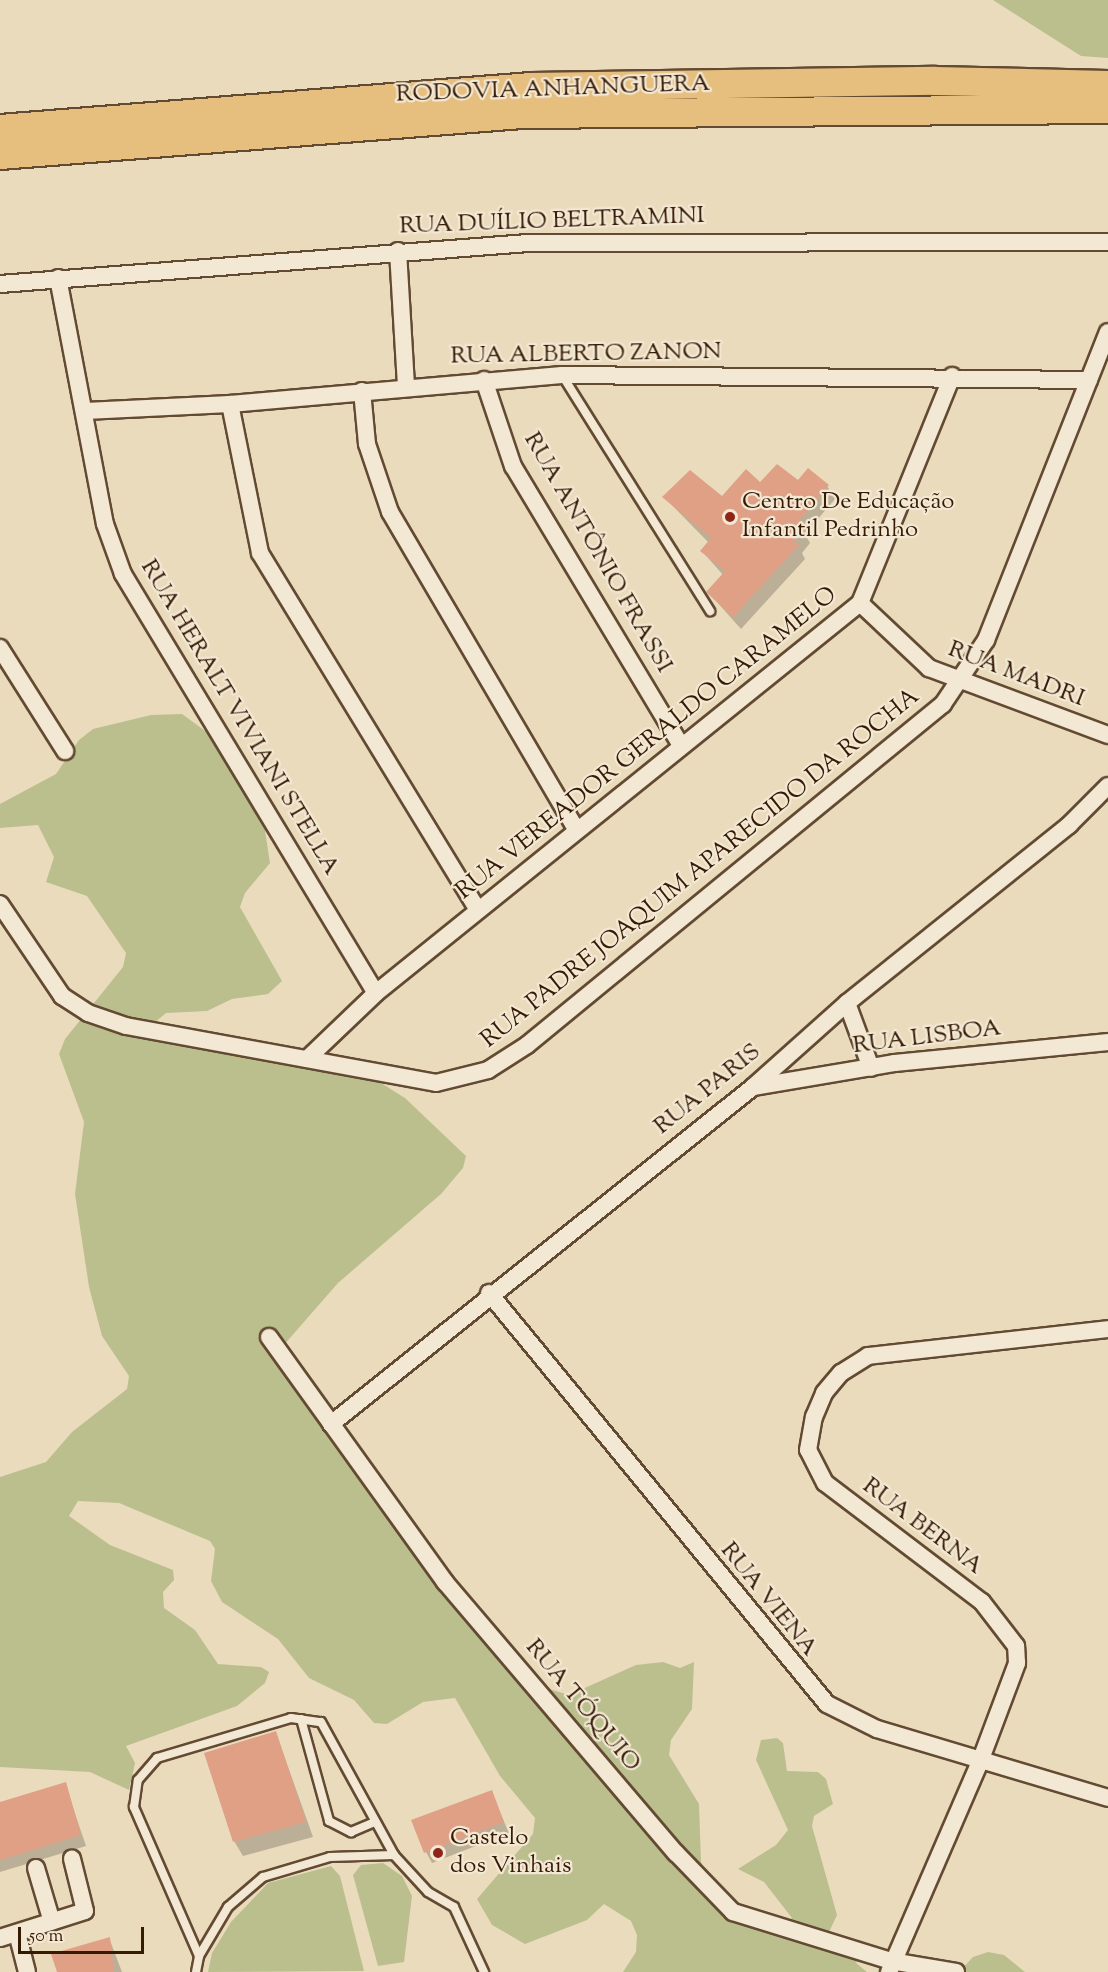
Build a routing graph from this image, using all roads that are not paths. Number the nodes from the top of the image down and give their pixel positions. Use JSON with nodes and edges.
{"nodes":[{"id":1,"x":1108,"y":85,"type":"edge"},
{"id":2,"x":1108,"y":109,"type":"edge"},
{"id":3,"x":0,"y":129,"type":"edge"},
{"id":4,"x":0,"y":155,"type":"edge"},
{"id":5,"x":1108,"y":242,"type":"edge"},
{"id":6,"x":398,"y":251,"type":"junction"},
{"id":7,"x":58,"y":278,"type":"junction"},
{"id":8,"x":0,"y":284,"type":"edge"},
{"id":9,"x":1108,"y":332,"type":"edge"},
{"id":10,"x":562,"y":375,"type":"junction"},
{"id":11,"x":952,"y":376,"type":"junction"},
{"id":12,"x":484,"y":380,"type":"junction"},
{"id":13,"x":1089,"y":380,"type":"junction"},
{"id":14,"x":406,"y":384,"type":"junction"},
{"id":15,"x":362,"y":391,"type":"junction"},
{"id":16,"x":230,"y":404,"type":"junction"},
{"id":17,"x":85,"y":411,"type":"junction"},
{"id":18,"x":860,"y":603,"type":"junction"},
{"id":19,"x":710,"y":611,"type":"dead end"},
{"id":20,"x":0,"y":648,"type":"edge"},
{"id":21,"x":959,"y":683,"type":"junction"},
{"id":22,"x":1108,"y":735,"type":"edge"},
{"id":23,"x":680,"y":744,"type":"junction"},
{"id":24,"x":65,"y":751,"type":"dead end"},
{"id":25,"x":1108,"y":786,"type":"edge"},
{"id":26,"x":576,"y":829,"type":"junction"},
{"id":27,"x":0,"y":903,"type":"edge"},
{"id":28,"x":478,"y":910,"type":"junction"},
{"id":29,"x":376,"y":993,"type":"junction"},
{"id":30,"x":847,"y":1003,"type":"junction"},
{"id":31,"x":1108,"y":1042,"type":"edge"},
{"id":32,"x":307,"y":1059,"type":"junction"},
{"id":33,"x":871,"y":1068,"type":"junction"},
{"id":34,"x":753,"y":1087,"type":"junction"},
{"id":35,"x":489,"y":1293,"type":"junction"},
{"id":36,"x":1108,"y":1329,"type":"edge"},
{"id":37,"x":269,"y":1337,"type":"dead end"},
{"id":38,"x":331,"y":1424,"type":"junction"},
{"id":39,"x":301,"y":1719,"type":"junction"},
{"id":40,"x":981,"y":1759,"type":"junction"},
{"id":41,"x":1108,"y":1798,"type":"edge"},
{"id":42,"x":375,"y":1822,"type":"junction"},
{"id":43,"x":394,"y":1854,"type":"junction"},
{"id":44,"x":72,"y":1859,"type":"dead end"},
{"id":45,"x":36,"y":1868,"type":"dead end"},
{"id":46,"x":52,"y":1922,"type":"junction"},
{"id":47,"x":17,"y":1933,"type":"junction"},
{"id":48,"x":0,"y":1938,"type":"edge"},
{"id":49,"x":199,"y":1956,"type":"junction"},
{"id":50,"x":890,"y":1967,"type":"edge"},
{"id":51,"x":27,"y":1972,"type":"edge"},
{"id":52,"x":196,"y":1972,"type":"edge"},
{"id":53,"x":484,"y":1972,"type":"edge"},
{"id":54,"x":956,"y":1972,"type":"edge"}],
"edges":[{"from":1,"to":3,"type":"highway","name":"RODOVIA ANHANGUERA"},
{"from":2,"to":4,"type":"highway","name":"RODOVIA ANHANGUERA"},
{"from":5,"to":6,"type":"street","name":"RUA DUÍLIO BELTRAMINI"},
{"from":6,"to":7,"type":"street","name":"RUA DUÍLIO BELTRAMINI"},
{"from":6,"to":14,"type":"street"},
{"from":7,"to":8,"type":"street","name":"RUA DUÍLIO BELTRAMINI"},
{"from":7,"to":17,"type":"street","name":"RUA HERALT VIVIANI STELLA"},
{"from":9,"to":13,"type":"street","name":"RUA PADRE JOAQUIM APARECIDO DA ROCHA"},
{"from":10,"to":11,"type":"street","name":"RUA ALBERTO ZANON"},
{"from":10,"to":12,"type":"street","name":"RUA ALBERTO ZANON"},
{"from":10,"to":19,"type":"lane"},
{"from":11,"to":13,"type":"street","name":"RUA ALBERTO ZANON"},
{"from":11,"to":18,"type":"street","name":"RUA VEREADOR GERALDO CARAMELO"},
{"from":12,"to":14,"type":"street","name":"RUA ALBERTO ZANON"},
{"from":12,"to":23,"type":"street","name":"RUA ANTÔNIO FRASSI"},
{"from":13,"to":21,"type":"street","name":"RUA PADRE JOAQUIM APARECIDO DA ROCHA"},
{"from":14,"to":15,"type":"street","name":"RUA ALBERTO ZANON"},
{"from":15,"to":16,"type":"street","name":"RUA ALBERTO ZANON"},
{"from":15,"to":26,"type":"street"},
{"from":16,"to":17,"type":"street","name":"RUA ALBERTO ZANON"},
{"from":16,"to":28,"type":"street"},
{"from":17,"to":29,"type":"street","name":"RUA HERALT VIVIANI STELLA"},
{"from":18,"to":21,"type":"street","name":"RUA MADRI"},
{"from":18,"to":23,"type":"street","name":"RUA VEREADOR GERALDO CARAMELO"},
{"from":20,"to":24,"type":"street"},
{"from":21,"to":22,"type":"street","name":"RUA MADRI"},
{"from":21,"to":32,"type":"street","name":"RUA PADRE JOAQUIM APARECIDO DA ROCHA"},
{"from":23,"to":26,"type":"street","name":"RUA VEREADOR GERALDO CARAMELO"},
{"from":25,"to":30,"type":"street","name":"RUA PARIS"},
{"from":26,"to":28,"type":"street","name":"RUA VEREADOR GERALDO CARAMELO"},
{"from":27,"to":32,"type":"street","name":"RUA PADRE JOAQUIM APARECIDO DA ROCHA"},
{"from":28,"to":29,"type":"street","name":"RUA VEREADOR GERALDO CARAMELO"},
{"from":29,"to":32,"type":"street","name":"RUA VEREADOR GERALDO CARAMELO"},
{"from":30,"to":33,"type":"street"},
{"from":30,"to":34,"type":"street","name":"RUA PARIS"},
{"from":31,"to":33,"type":"street","name":"RUA LISBOA"},
{"from":33,"to":34,"type":"street","name":"RUA LISBOA"},
{"from":34,"to":35,"type":"street","name":"RUA PARIS"},
{"from":35,"to":38,"type":"street","name":"RUA PARIS"},
{"from":35,"to":40,"type":"street","name":"RUA VIENA"},
{"from":36,"to":40,"type":"street","name":"RUA BERNA"},
{"from":37,"to":38,"type":"street","name":"RUA TÓQUIO"},
{"from":38,"to":50,"type":"street","name":"RUA TÓQUIO"},
{"from":39,"to":42,"type":"lane"},
{"from":39,"to":42,"type":"lane"},
{"from":39,"to":49,"type":"lane"},
{"from":40,"to":41,"type":"street","name":"RUA VIENA"},
{"from":40,"to":50,"type":"street","name":"RUA BERNA"},
{"from":42,"to":43,"type":"lane"},
{"from":43,"to":49,"type":"lane"},
{"from":43,"to":53,"type":"lane"},
{"from":44,"to":46,"type":"street"},
{"from":45,"to":46,"type":"street"},
{"from":46,"to":47,"type":"street"},
{"from":47,"to":48,"type":"street"},
{"from":47,"to":51,"type":"street"},
{"from":49,"to":52,"type":"lane"},
{"from":50,"to":54,"type":"street","name":"RUA TÓQUIO"}]}
